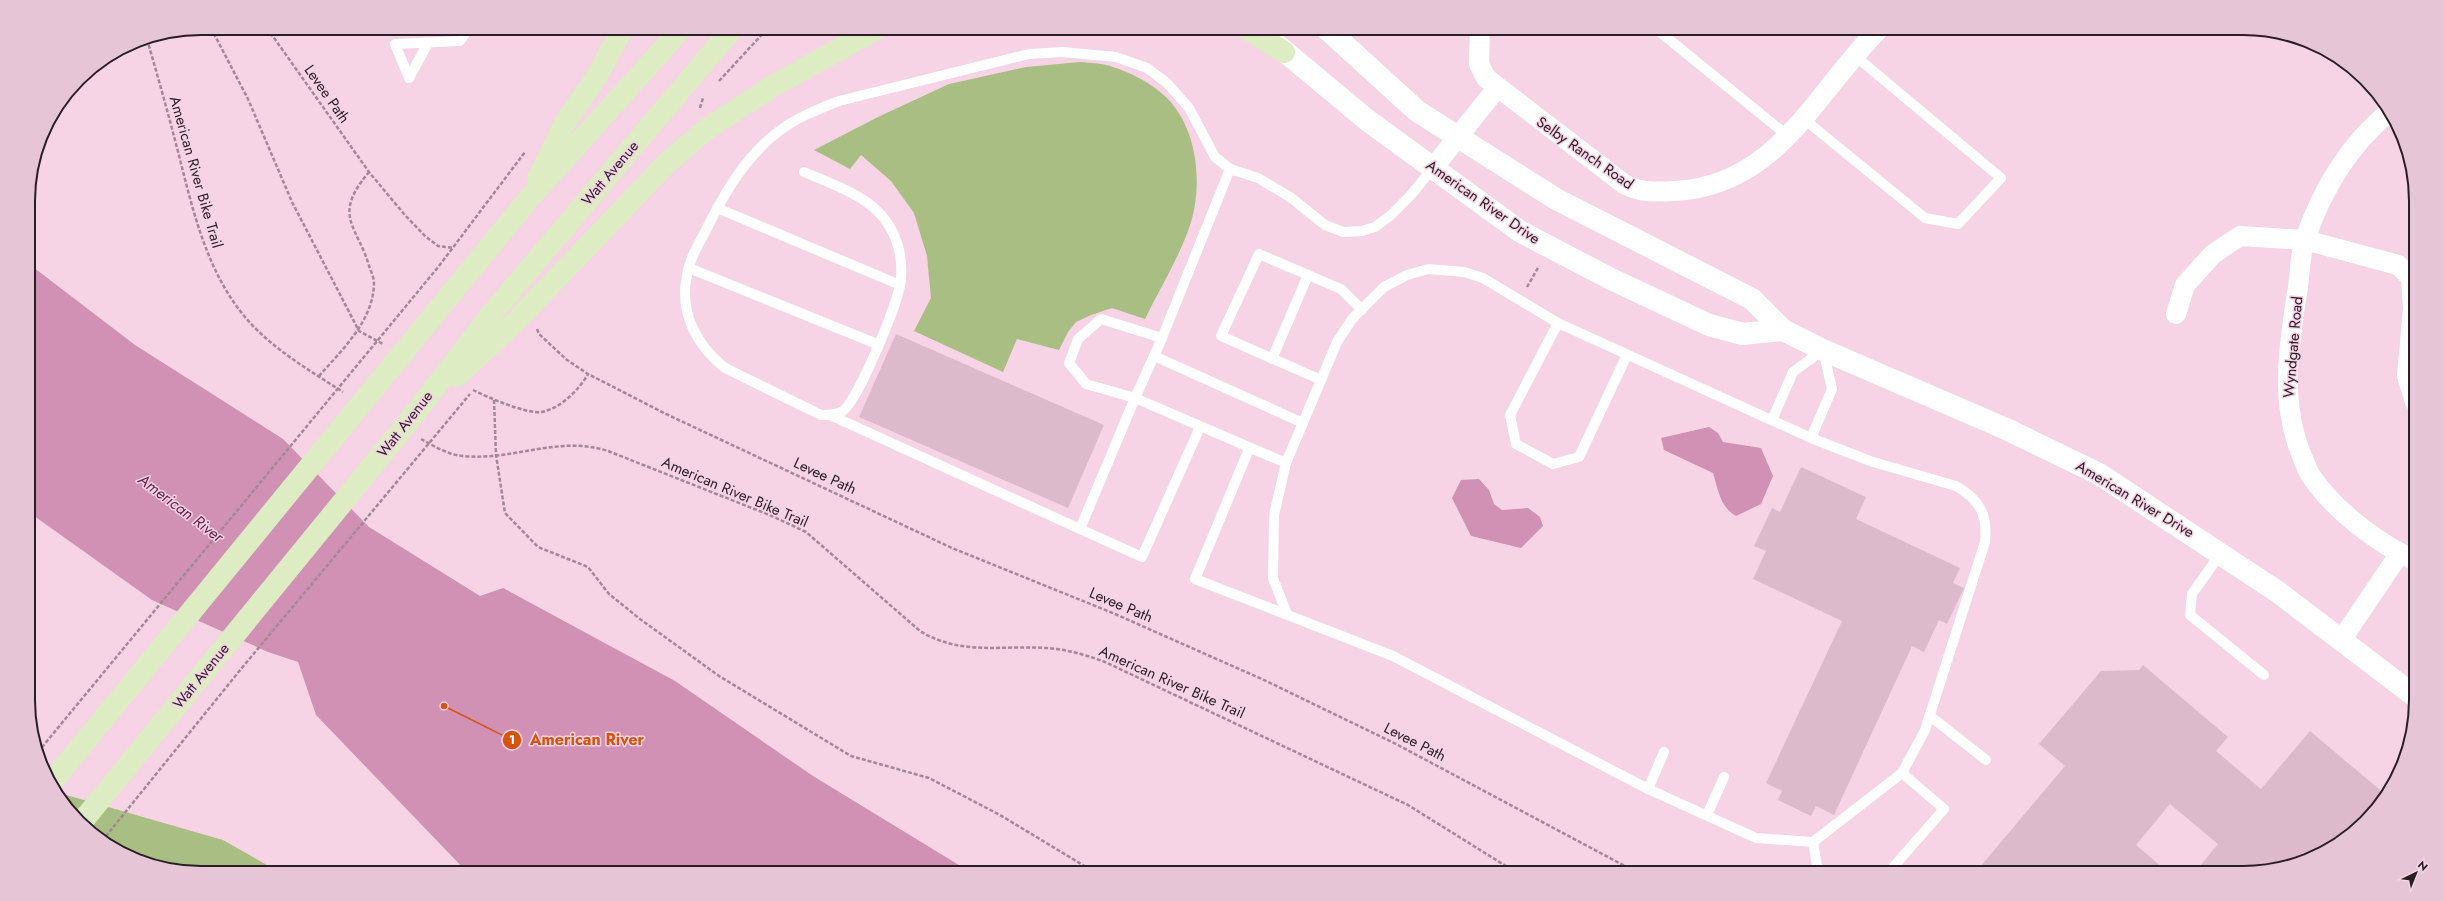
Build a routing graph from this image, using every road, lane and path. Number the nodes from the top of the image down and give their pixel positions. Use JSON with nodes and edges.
{"nodes":[{"id":1,"x":215,"y":35,"type":"edge"},
{"id":2,"x":272,"y":35,"type":"edge"},
{"id":3,"x":464,"y":35,"type":"edge"},
{"id":4,"x":619,"y":35,"type":"edge"},
{"id":5,"x":676,"y":35,"type":"edge"},
{"id":6,"x":727,"y":35,"type":"edge"},
{"id":7,"x":761,"y":35,"type":"edge"},
{"id":8,"x":865,"y":35,"type":"edge"},
{"id":9,"x":1257,"y":35,"type":"edge"},
{"id":10,"x":1266,"y":35,"type":"edge"},
{"id":11,"x":1333,"y":35,"type":"edge"},
{"id":12,"x":1480,"y":35,"type":"edge"},
{"id":13,"x":1664,"y":35,"type":"edge"},
{"id":14,"x":1873,"y":35,"type":"edge"},
{"id":15,"x":428,"y":42,"type":"dead end"},
{"id":16,"x":148,"y":44,"type":"edge"},
{"id":17,"x":1284,"y":52,"type":"junction"},
{"id":18,"x":1854,"y":55,"type":"junction"},
{"id":19,"x":714,"y":86,"type":"dead end"},
{"id":20,"x":1496,"y":88,"type":"junction"},
{"id":21,"x":704,"y":97,"type":"dead end"},
{"id":22,"x":701,"y":114,"type":"dead end"},
{"id":23,"x":2385,"y":115,"type":"edge"},
{"id":24,"x":1804,"y":119,"type":"junction"},
{"id":25,"x":1789,"y":137,"type":"junction"},
{"id":26,"x":1458,"y":138,"type":"junction"},
{"id":27,"x":528,"y":149,"type":"dead end"},
{"id":28,"x":1433,"y":168,"type":"junction"},
{"id":29,"x":1230,"y":169,"type":"junction"},
{"id":30,"x":370,"y":172,"type":"junction"},
{"id":31,"x":804,"y":172,"type":"dead end"},
{"id":32,"x":527,"y":201,"type":"junction"},
{"id":33,"x":717,"y":208,"type":"junction"},
{"id":34,"x":2304,"y":240,"type":"junction"},
{"id":35,"x":454,"y":248,"type":"junction"},
{"id":36,"x":1539,"y":266,"type":"dead end"},
{"id":37,"x":689,"y":268,"type":"junction"},
{"id":38,"x":1308,"y":275,"type":"junction"},
{"id":39,"x":2409,"y":276,"type":"edge"},
{"id":40,"x":900,"y":285,"type":"junction"},
{"id":41,"x":1526,"y":288,"type":"dead end"},
{"id":42,"x":1362,"y":310,"type":"junction"},
{"id":43,"x":2176,"y":314,"type":"dead end"},
{"id":44,"x":1558,"y":323,"type":"junction"},
{"id":45,"x":535,"y":324,"type":"dead end"},
{"id":46,"x":359,"y":330,"type":"junction"},
{"id":47,"x":1783,"y":330,"type":"junction"},
{"id":48,"x":1162,"y":338,"type":"junction"},
{"id":49,"x":878,"y":344,"type":"junction"},
{"id":50,"x":1823,"y":350,"type":"junction"},
{"id":51,"x":2409,"y":354,"type":"edge"},
{"id":52,"x":1627,"y":355,"type":"junction"},
{"id":53,"x":1154,"y":356,"type":"junction"},
{"id":54,"x":1272,"y":359,"type":"junction"},
{"id":55,"x":319,"y":376,"type":"junction"},
{"id":56,"x":1321,"y":380,"type":"junction"},
{"id":57,"x":2409,"y":382,"type":"edge"},
{"id":58,"x":474,"y":389,"type":"dead end"},
{"id":59,"x":346,"y":393,"type":"dead end"},
{"id":60,"x":1135,"y":398,"type":"junction"},
{"id":61,"x":494,"y":400,"type":"dead end"},
{"id":62,"x":830,"y":416,"type":"junction"},
{"id":63,"x":1772,"y":420,"type":"junction"},
{"id":64,"x":1303,"y":423,"type":"junction"},
{"id":65,"x":1200,"y":427,"type":"junction"},
{"id":66,"x":413,"y":429,"type":"junction"},
{"id":67,"x":1811,"y":438,"type":"junction"},
{"id":68,"x":1249,"y":449,"type":"junction"},
{"id":69,"x":496,"y":456,"type":"junction"},
{"id":70,"x":1286,"y":463,"type":"junction"},
{"id":71,"x":1080,"y":529,"type":"junction"},
{"id":72,"x":2221,"y":553,"type":"junction"},
{"id":73,"x":2408,"y":557,"type":"edge"},
{"id":74,"x":1287,"y":614,"type":"junction"},
{"id":75,"x":2342,"y":639,"type":"junction"},
{"id":76,"x":2264,"y":675,"type":"dead end"},
{"id":77,"x":2409,"y":692,"type":"edge"},
{"id":78,"x":1930,"y":716,"type":"junction"},
{"id":79,"x":42,"y":747,"type":"edge"},
{"id":80,"x":1664,"y":752,"type":"dead end"},
{"id":81,"x":1986,"y":760,"type":"dead end"},
{"id":82,"x":1902,"y":774,"type":"junction"},
{"id":83,"x":1724,"y":777,"type":"dead end"},
{"id":84,"x":55,"y":778,"type":"edge"},
{"id":85,"x":1648,"y":789,"type":"junction"},
{"id":86,"x":1707,"y":816,"type":"junction"},
{"id":87,"x":85,"y":818,"type":"edge"},
{"id":88,"x":106,"y":836,"type":"edge"},
{"id":89,"x":1813,"y":842,"type":"junction"},
{"id":90,"x":1084,"y":866,"type":"edge"},
{"id":91,"x":1506,"y":866,"type":"edge"},
{"id":92,"x":1625,"y":866,"type":"edge"},
{"id":93,"x":1817,"y":866,"type":"edge"},
{"id":94,"x":1894,"y":866,"type":"edge"}],
"edges":[{"from":1,"to":46,"type":"path"},
{"from":2,"to":30,"type":"path","name":"Levee Path"},
{"from":3,"to":15,"type":"lane"},
{"from":4,"to":32,"type":"main road"},
{"from":5,"to":32,"type":"main road"},
{"from":6,"to":66,"type":"main road","name":"Watt Avenue"},
{"from":7,"to":19,"type":"path"},
{"from":8,"to":66,"type":"main road"},
{"from":9,"to":17,"type":"main road"},
{"from":10,"to":17,"type":"street","name":"American River Drive"},
{"from":11,"to":26,"type":"street","name":"American River Drive"},
{"from":12,"to":20,"type":"street","name":"Selby Ranch Road"},
{"from":13,"to":25,"type":"lane"},
{"from":14,"to":18,"type":"street","name":"Selby Ranch Road"},
{"from":16,"to":55,"type":"path","name":"American River Bike Trail"},
{"from":17,"to":28,"type":"street","name":"American River Drive"},
{"from":18,"to":24,"type":"street","name":"Selby Ranch Road"},
{"from":18,"to":24,"type":"lane"},
{"from":20,"to":25,"type":"street","name":"Selby Ranch Road"},
{"from":20,"to":26,"type":"street"},
{"from":21,"to":22,"type":"path"},
{"from":23,"to":34,"type":"street","name":"Wyndgate Road"},
{"from":24,"to":25,"type":"street","name":"Selby Ranch Road"},
{"from":26,"to":28,"type":"street"},
{"from":26,"to":47,"type":"street","name":"American River Drive"},
{"from":27,"to":35,"type":"path"},
{"from":28,"to":29,"type":"lane"},
{"from":28,"to":47,"type":"street","name":"American River Drive"},
{"from":29,"to":33,"type":"lane"},
{"from":29,"to":48,"type":"lane"},
{"from":30,"to":35,"type":"path","name":"Levee Path"},
{"from":30,"to":46,"type":"path"},
{"from":31,"to":40,"type":"lane"},
{"from":32,"to":84,"type":"main road"},
{"from":33,"to":37,"type":"lane"},
{"from":33,"to":40,"type":"lane"},
{"from":34,"to":39,"type":"street"},
{"from":34,"to":43,"type":"street"},
{"from":34,"to":73,"type":"street","name":"Wyndgate Road"},
{"from":35,"to":79,"type":"path"},
{"from":36,"to":41,"type":"path"},
{"from":37,"to":49,"type":"lane"},
{"from":37,"to":62,"type":"lane"},
{"from":38,"to":42,"type":"lane"},
{"from":38,"to":54,"type":"lane"},
{"from":38,"to":54,"type":"lane"},
{"from":40,"to":49,"type":"lane"},
{"from":42,"to":44,"type":"lane"},
{"from":42,"to":56,"type":"lane"},
{"from":44,"to":52,"type":"lane"},
{"from":44,"to":52,"type":"lane"},
{"from":45,"to":92,"type":"path","name":"Levee Path"},
{"from":46,"to":55,"type":"path"},
{"from":47,"to":50,"type":"street","name":"American River Drive"},
{"from":48,"to":53,"type":"lane"},
{"from":48,"to":60,"type":"lane"},
{"from":49,"to":62,"type":"lane"},
{"from":50,"to":63,"type":"lane"},
{"from":50,"to":67,"type":"lane"},
{"from":50,"to":72,"type":"street","name":"American River Drive"},
{"from":51,"to":57,"type":"street"},
{"from":52,"to":63,"type":"lane"},
{"from":53,"to":60,"type":"lane"},
{"from":53,"to":64,"type":"lane"},
{"from":54,"to":56,"type":"lane"},
{"from":55,"to":59,"type":"path","name":"American River Bike Trail"},
{"from":56,"to":64,"type":"lane"},
{"from":58,"to":88,"type":"path"},
{"from":60,"to":65,"type":"lane"},
{"from":60,"to":71,"type":"lane"},
{"from":61,"to":69,"type":"path"},
{"from":62,"to":71,"type":"lane"},
{"from":63,"to":67,"type":"lane"},
{"from":64,"to":70,"type":"lane"},
{"from":65,"to":68,"type":"lane"},
{"from":65,"to":71,"type":"lane"},
{"from":66,"to":69,"type":"path","name":"American River Bike Trail"},
{"from":66,"to":87,"type":"main road","name":"Watt Avenue"},
{"from":67,"to":78,"type":"lane"},
{"from":68,"to":70,"type":"lane"},
{"from":68,"to":74,"type":"lane"},
{"from":69,"to":90,"type":"path"},
{"from":69,"to":91,"type":"path","name":"American River Bike Trail"},
{"from":70,"to":74,"type":"lane"},
{"from":72,"to":75,"type":"street","name":"American River Drive"},
{"from":72,"to":76,"type":"lane"},
{"from":73,"to":75,"type":"street","name":"Wyndgate Road"},
{"from":74,"to":85,"type":"lane"},
{"from":75,"to":77,"type":"street","name":"American River Drive"},
{"from":78,"to":81,"type":"lane"},
{"from":78,"to":82,"type":"lane"},
{"from":80,"to":85,"type":"lane"},
{"from":82,"to":89,"type":"lane"},
{"from":82,"to":94,"type":"lane"},
{"from":83,"to":86,"type":"lane"},
{"from":85,"to":86,"type":"lane"},
{"from":86,"to":89,"type":"lane"},
{"from":89,"to":93,"type":"lane"}]}
